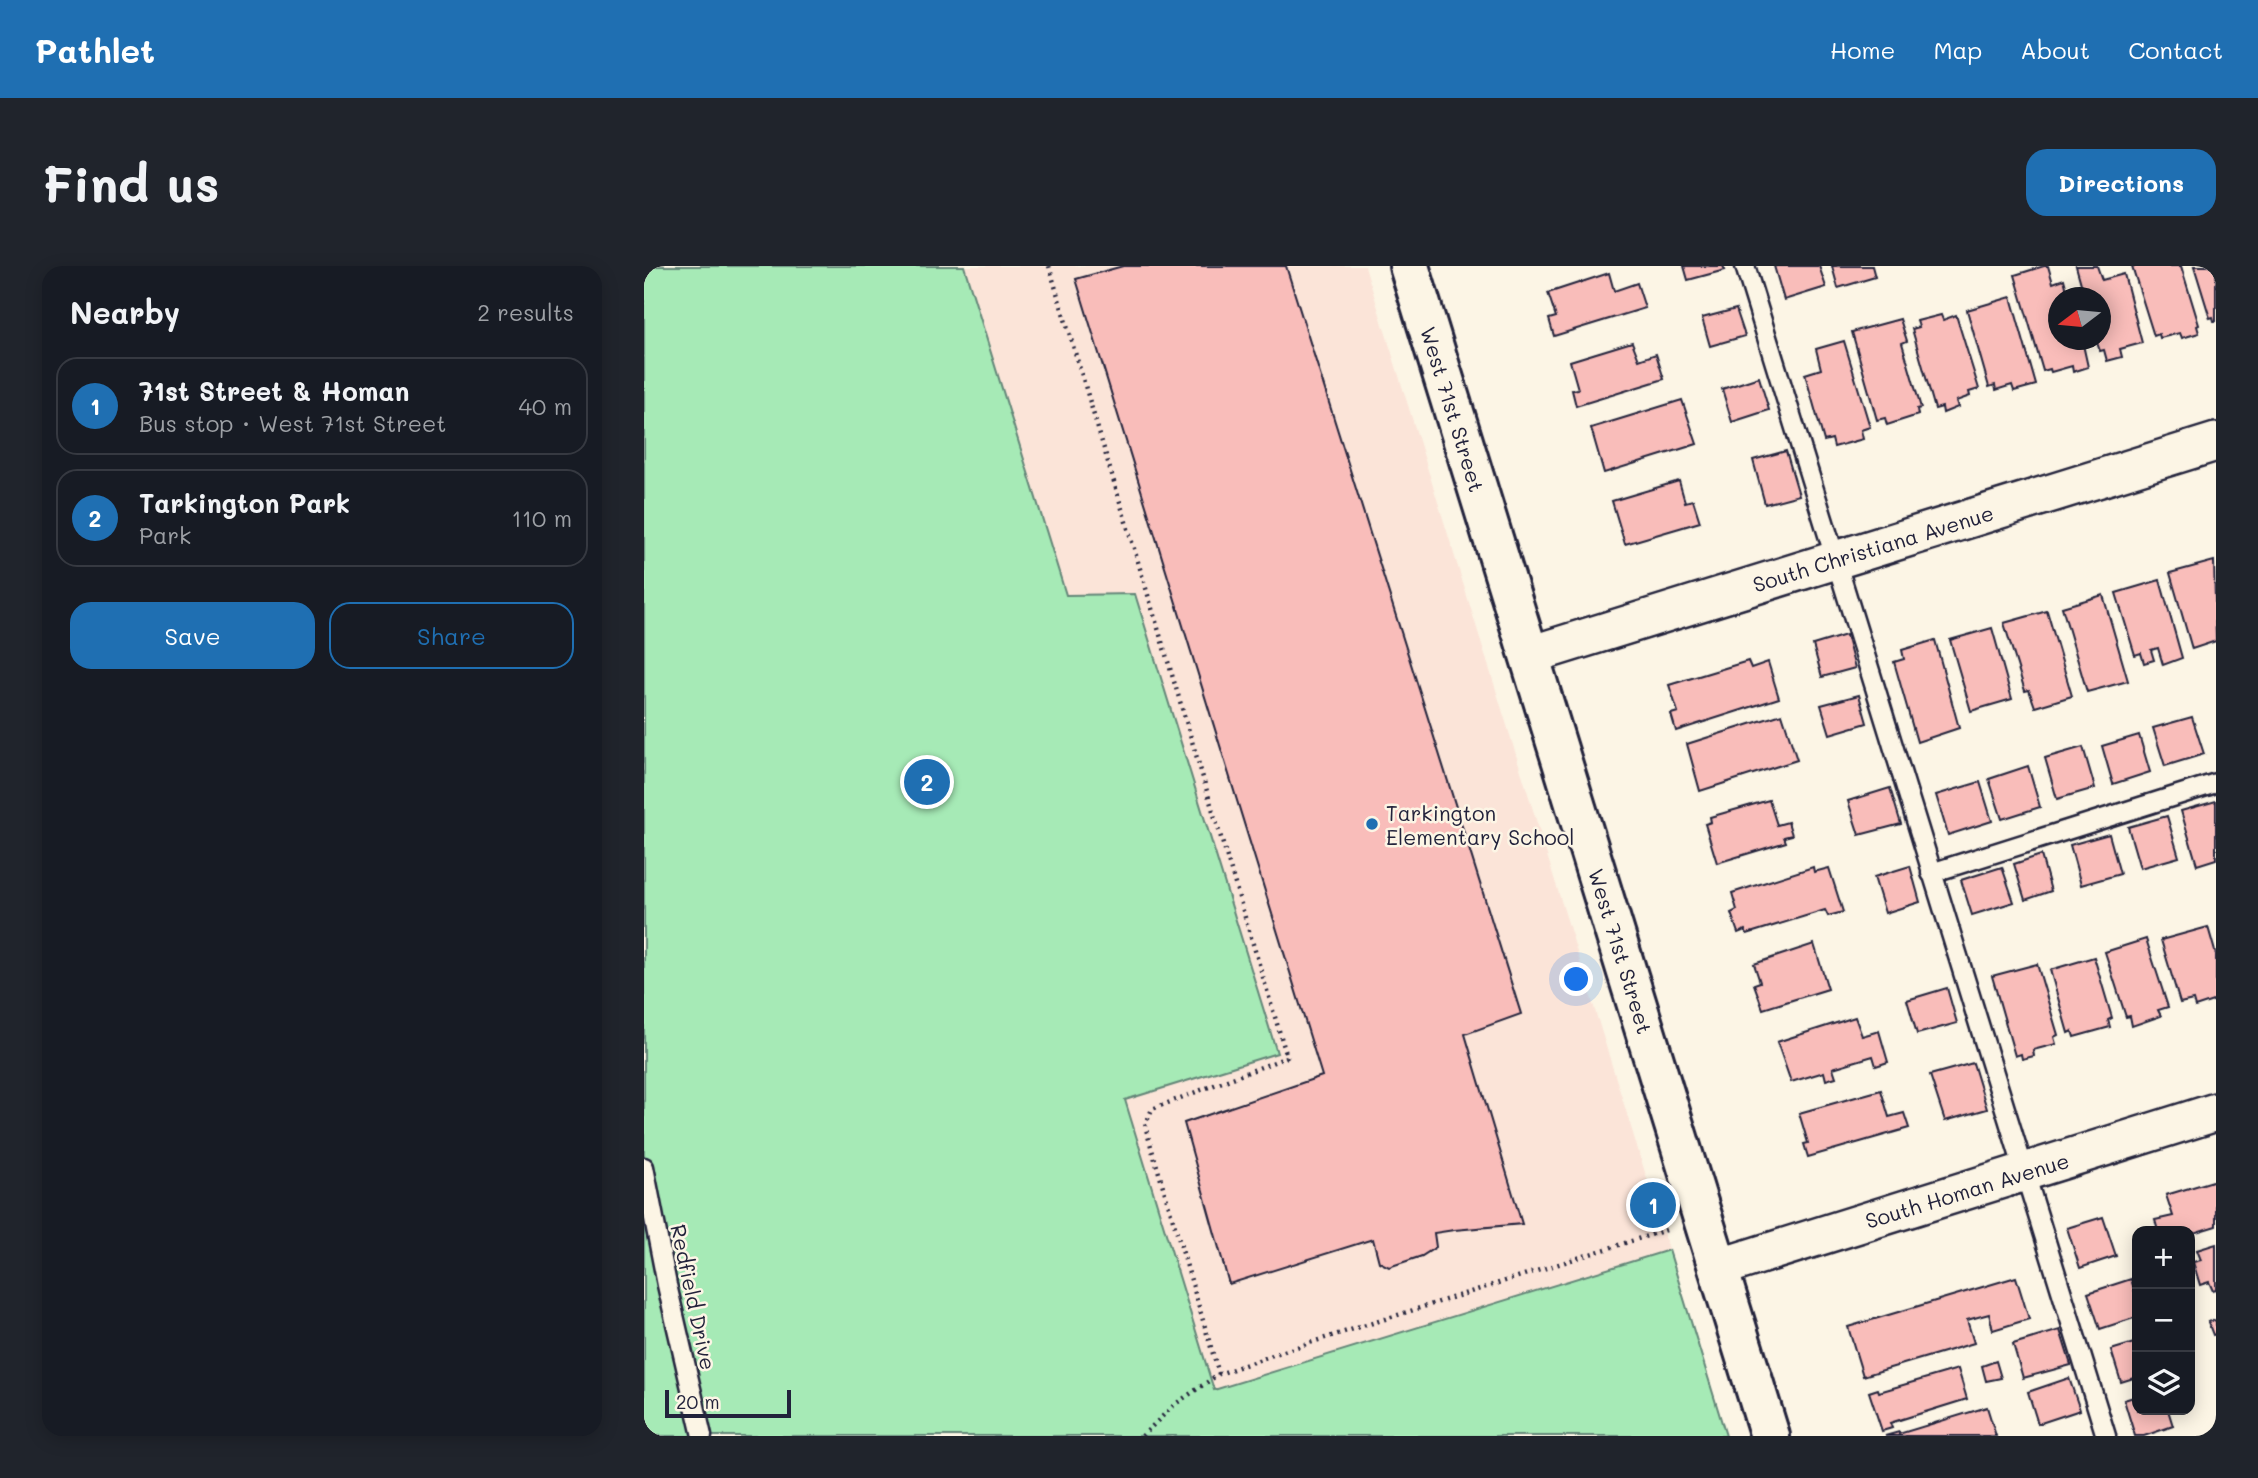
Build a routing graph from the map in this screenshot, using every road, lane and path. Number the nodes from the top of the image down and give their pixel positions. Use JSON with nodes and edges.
{"nodes":[{"id":1,"x":1049,"y":266,"type":"edge"},
{"id":2,"x":1409,"y":266,"type":"edge"},
{"id":3,"x":1745,"y":266,"type":"edge"},
{"id":4,"x":2216,"y":442,"type":"edge"},
{"id":5,"x":1835,"y":560,"type":"junction"},
{"id":6,"x":1530,"y":655,"type":"junction"},
{"id":7,"x":2216,"y":783,"type":"edge"},
{"id":8,"x":1931,"y":873,"type":"junction"},
{"id":9,"x":2216,"y":1112,"type":"edge"},
{"id":10,"x":644,"y":1167,"type":"edge"},
{"id":11,"x":2024,"y":1172,"type":"junction"},
{"id":12,"x":1670,"y":1229,"type":"dead end"},
{"id":13,"x":1718,"y":1268,"type":"junction"},
{"id":14,"x":1219,"y":1374,"type":"junction"},
{"id":15,"x":702,"y":1436,"type":"edge"},
{"id":16,"x":1142,"y":1436,"type":"edge"},
{"id":17,"x":1770,"y":1436,"type":"edge"},
{"id":18,"x":2106,"y":1436,"type":"edge"}],
"edges":[{"from":1,"to":14,"type":"path"},
{"from":2,"to":6,"type":"main road","name":"West 71st Street"},
{"from":3,"to":5,"type":"lane"},
{"from":4,"to":5,"type":"street","name":"South Christiana Avenue"},
{"from":5,"to":6,"type":"street","name":"South Christiana Avenue"},
{"from":5,"to":8,"type":"lane"},
{"from":6,"to":13,"type":"main road","name":"West 71st Street"},
{"from":7,"to":8,"type":"lane"},
{"from":8,"to":11,"type":"lane"},
{"from":9,"to":11,"type":"street","name":"South Homan Avenue"},
{"from":10,"to":15,"type":"lane","name":"Redfield Drive"},
{"from":11,"to":13,"type":"street","name":"South Homan Avenue"},
{"from":11,"to":18,"type":"lane"},
{"from":12,"to":14,"type":"path"},
{"from":13,"to":17,"type":"main road","name":"West 71st Street"},
{"from":14,"to":16,"type":"path"}]}
